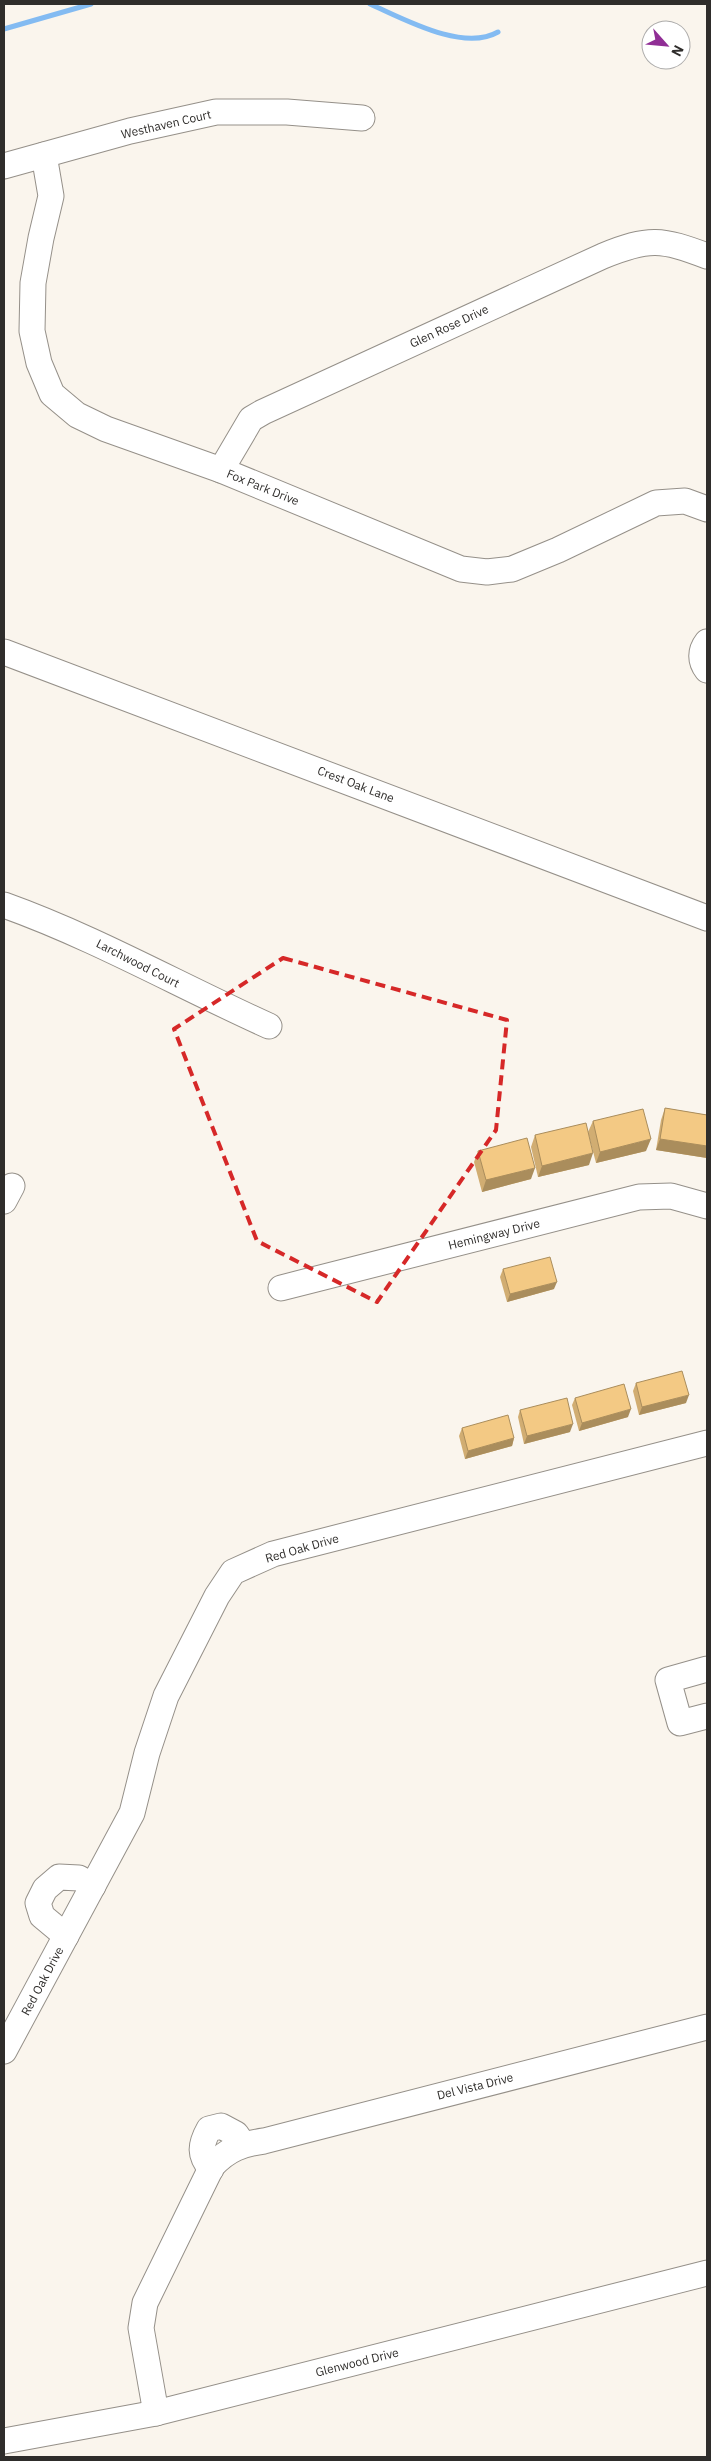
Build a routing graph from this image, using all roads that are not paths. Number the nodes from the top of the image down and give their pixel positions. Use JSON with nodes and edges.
{"nodes":[{"id":1,"x":362,"y":118,"type":"dead end"},
{"id":2,"x":44,"y":155,"type":"junction"},
{"id":3,"x":4,"y":166,"type":"edge"},
{"id":4,"x":707,"y":256,"type":"edge"},
{"id":5,"x":221,"y":470,"type":"junction"},
{"id":6,"x":707,"y":509,"type":"edge"},
{"id":7,"x":707,"y":642,"type":"edge"},
{"id":8,"x":4,"y":652,"type":"edge"},
{"id":9,"x":707,"y":670,"type":"edge"},
{"id":10,"x":4,"y":905,"type":"edge"},
{"id":11,"x":707,"y":918,"type":"edge"},
{"id":12,"x":269,"y":1026,"type":"dead end"},
{"id":13,"x":707,"y":1206,"type":"edge"},
{"id":14,"x":281,"y":1288,"type":"dead end"},
{"id":15,"x":707,"y":1443,"type":"edge"},
{"id":16,"x":707,"y":1669,"type":"edge"},
{"id":17,"x":707,"y":1716,"type":"edge"},
{"id":18,"x":93,"y":1886,"type":"junction"},
{"id":19,"x":66,"y":1936,"type":"junction"},
{"id":20,"x":707,"y":2027,"type":"edge"},
{"id":21,"x":4,"y":2052,"type":"edge"},
{"id":22,"x":707,"y":2273,"type":"edge"},
{"id":23,"x":156,"y":2413,"type":"junction"},
{"id":24,"x":4,"y":2441,"type":"edge"}],
"edges":[{"from":1,"to":2,"type":"street","name":"Westhaven Court"},
{"from":2,"to":3,"type":"street","name":"Westhaven Court"},
{"from":2,"to":5,"type":"street","name":"Fox Park Drive"},
{"from":4,"to":5,"type":"street","name":"Glen Rose Drive"},
{"from":5,"to":6,"type":"street","name":"Fox Park Drive"},
{"from":7,"to":9,"type":"street"},
{"from":8,"to":11,"type":"street","name":"Crest Oak Lane"},
{"from":10,"to":12,"type":"street","name":"Larchwood Court"},
{"from":13,"to":14,"type":"street","name":"Hemingway Drive"},
{"from":15,"to":18,"type":"street","name":"Red Oak Drive"},
{"from":16,"to":17,"type":"street"},
{"from":18,"to":19,"type":"street","name":"Red Oak Drive"},
{"from":18,"to":19,"type":"street","name":"Red Oak Drive"},
{"from":19,"to":21,"type":"street","name":"Red Oak Drive"},
{"from":20,"to":23,"type":"street","name":"Del Vista Drive"},
{"from":22,"to":23,"type":"street","name":"Glenwood Drive"},
{"from":23,"to":24,"type":"street","name":"Glenwood Drive"}]}
